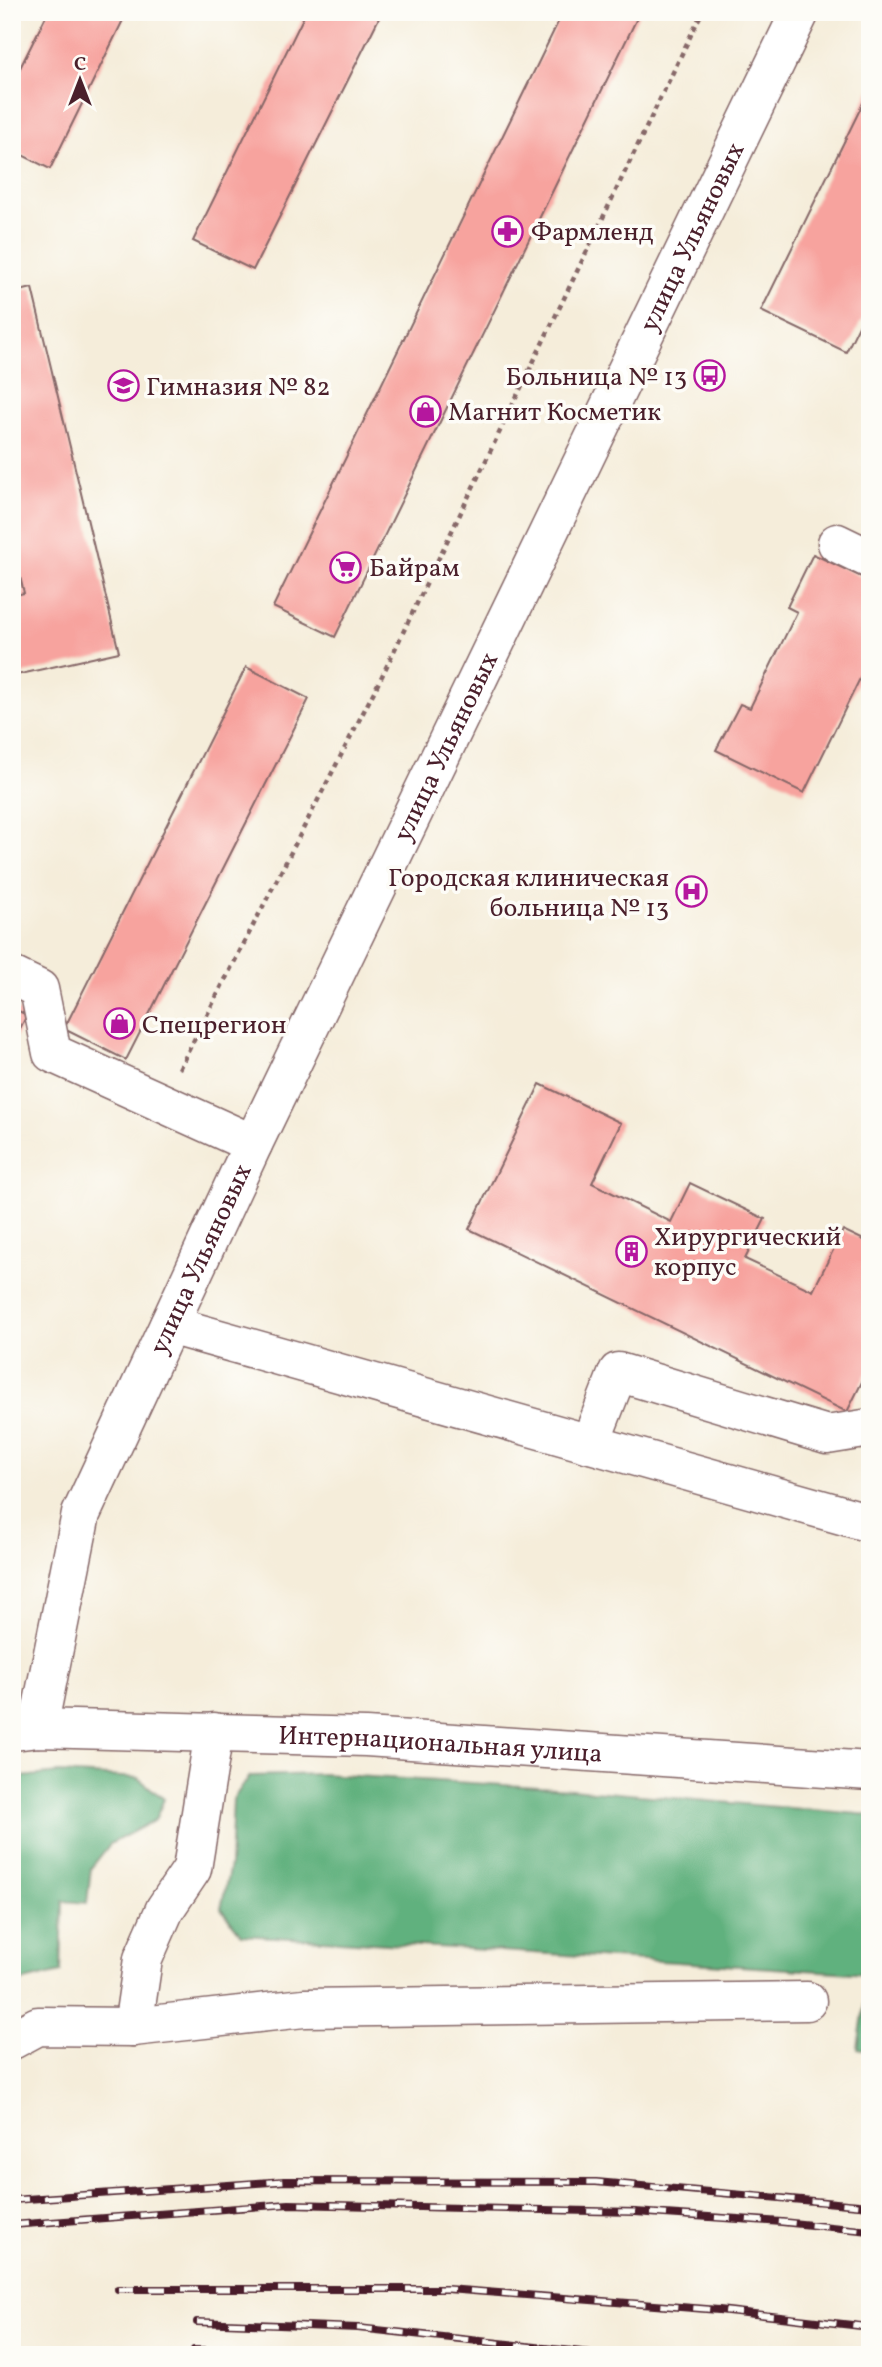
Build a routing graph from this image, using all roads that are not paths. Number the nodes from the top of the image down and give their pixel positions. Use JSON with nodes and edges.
{"nodes":[{"id":1,"x":800,"y":12,"type":"edge"},
{"id":2,"x":12,"y":976,"type":"edge"},
{"id":3,"x":253,"y":1144,"type":"junction"},
{"id":4,"x":169,"y":1325,"type":"junction"},
{"id":5,"x":870,"y":1428,"type":"edge"},
{"id":6,"x":590,"y":1444,"type":"junction"},
{"id":7,"x":870,"y":1523,"type":"edge"},
{"id":8,"x":25,"y":1730,"type":"edge"},
{"id":9,"x":214,"y":1732,"type":"junction"},
{"id":10,"x":870,"y":1771,"type":"edge"},
{"id":11,"x":807,"y":2001,"type":"dead end"},
{"id":12,"x":133,"y":2027,"type":"junction"},
{"id":13,"x":12,"y":2040,"type":"edge"}],
"edges":[{"from":1,"to":3,"type":"main road","name":"улица Ульяновых"},
{"from":2,"to":3,"type":"main road"},
{"from":3,"to":4,"type":"main road","name":"улица Ульяновых"},
{"from":4,"to":6,"type":"main road"},
{"from":4,"to":8,"type":"main road","name":"улица Ульяновых"},
{"from":5,"to":6,"type":"main road"},
{"from":6,"to":7,"type":"main road"},
{"from":8,"to":9,"type":"main road","name":"Интернациональная улица"},
{"from":9,"to":10,"type":"main road","name":"Интернациональная улица"},
{"from":9,"to":12,"type":"main road"},
{"from":11,"to":12,"type":"main road"},
{"from":12,"to":13,"type":"main road"}]}
